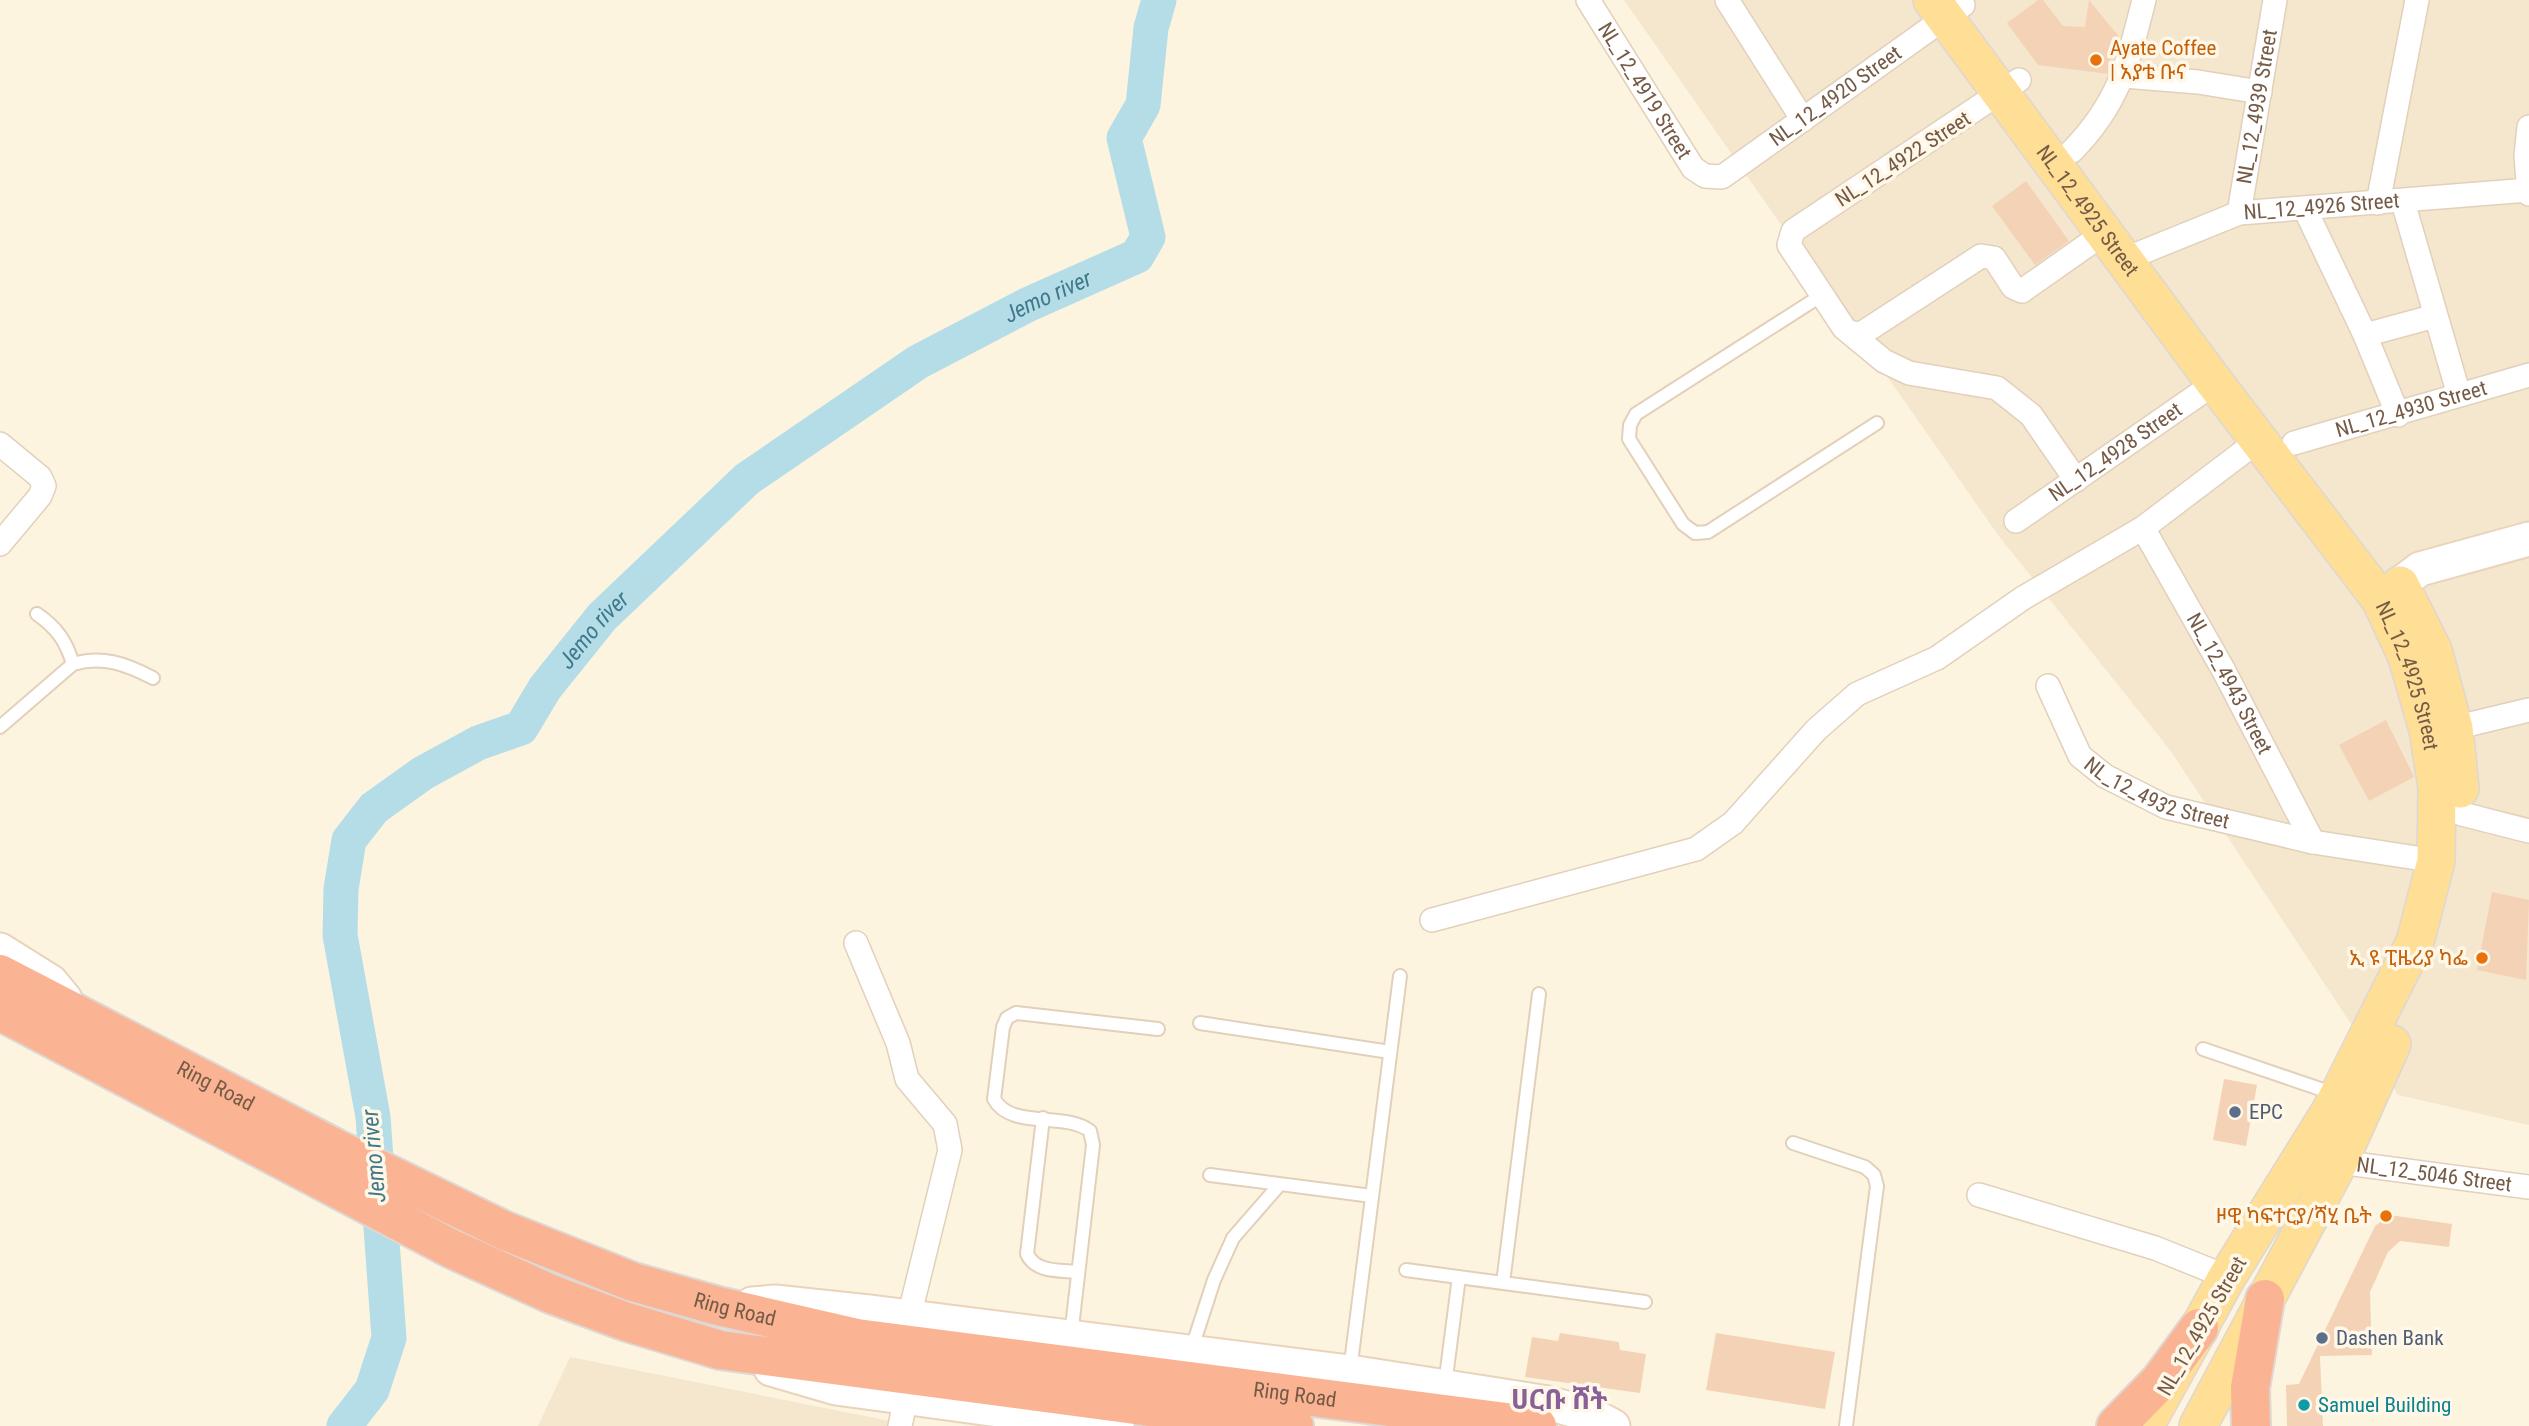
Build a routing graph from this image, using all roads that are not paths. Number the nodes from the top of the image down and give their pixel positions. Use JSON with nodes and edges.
{"nodes":[{"id":1,"x":1727,"y":0,"type":"edge"},
{"id":2,"x":2144,"y":0,"type":"edge"},
{"id":3,"x":2276,"y":0,"type":"edge"},
{"id":4,"x":2417,"y":0,"type":"edge"},
{"id":5,"x":1594,"y":2,"type":"edge"},
{"id":6,"x":1950,"y":6,"type":"edge"},
{"id":7,"x":2124,"y":76,"type":"junction"},
{"id":8,"x":2011,"y":87,"type":"junction"},
{"id":9,"x":2260,"y":92,"type":"junction"},
{"id":10,"x":1803,"y":120,"type":"junction"},
{"id":11,"x":2529,"y":127,"type":"edge"},
{"id":12,"x":2072,"y":151,"type":"junction"},
{"id":13,"x":1705,"y":176,"type":"joint"},
{"id":14,"x":2529,"y":191,"type":"edge"},
{"id":15,"x":2403,"y":202,"type":"junction"},
{"id":16,"x":2378,"y":203,"type":"junction"},
{"id":17,"x":2305,"y":209,"type":"junction"},
{"id":18,"x":2239,"y":213,"type":"junction"},
{"id":19,"x":2123,"y":248,"type":"junction"},
{"id":20,"x":1822,"y":295,"type":"junction"},
{"id":21,"x":2435,"y":316,"type":"junction"},
{"id":22,"x":1852,"y":332,"type":"junction"},
{"id":23,"x":2365,"y":335,"type":"junction"},
{"id":24,"x":2529,"y":375,"type":"edge"},
{"id":25,"x":2215,"y":383,"type":"junction"},
{"id":26,"x":2459,"y":395,"type":"junction"},
{"id":27,"x":2398,"y":415,"type":"junction"},
{"id":28,"x":1877,"y":423,"type":"dead end"},
{"id":29,"x":2276,"y":441,"type":"junction"},
{"id":30,"x":0,"y":444,"type":"edge"},
{"id":31,"x":2076,"y":480,"type":"junction"},
{"id":32,"x":2016,"y":521,"type":"dead end"},
{"id":33,"x":2143,"y":528,"type":"junction"},
{"id":34,"x":2529,"y":539,"type":"edge"},
{"id":35,"x":0,"y":544,"type":"edge"},
{"id":36,"x":2390,"y":591,"type":"junction"},
{"id":37,"x":37,"y":614,"type":"dead end"},
{"id":38,"x":73,"y":664,"type":"junction"},
{"id":39,"x":153,"y":678,"type":"dead end"},
{"id":40,"x":2048,"y":686,"type":"dead end"},
{"id":41,"x":2529,"y":710,"type":"edge"},
{"id":42,"x":0,"y":727,"type":"edge"},
{"id":43,"x":2455,"y":728,"type":"junction"},
{"id":44,"x":2462,"y":814,"type":"junction"},
{"id":45,"x":2529,"y":831,"type":"edge"},
{"id":46,"x":2313,"y":842,"type":"junction"},
{"id":47,"x":2437,"y":861,"type":"junction"},
{"id":48,"x":1432,"y":920,"type":"dead end"},
{"id":49,"x":856,"y":943,"type":"dead end"},
{"id":50,"x":0,"y":950,"type":"edge"},
{"id":51,"x":0,"y":974,"type":"edge"},
{"id":52,"x":1400,"y":976,"type":"dead end"},
{"id":53,"x":1539,"y":994,"type":"dead end"},
{"id":54,"x":0,"y":1011,"type":"edge"},
{"id":55,"x":1200,"y":1023,"type":"dead end"},
{"id":56,"x":0,"y":1025,"type":"edge"},
{"id":57,"x":1158,"y":1029,"type":"dead end"},
{"id":58,"x":69,"y":1030,"type":"junction"},
{"id":59,"x":2203,"y":1049,"type":"dead end"},
{"id":60,"x":1390,"y":1052,"type":"junction"},
{"id":61,"x":2339,"y":1095,"type":"junction"},
{"id":62,"x":1043,"y":1118,"type":"junction"},
{"id":63,"x":1793,"y":1143,"type":"dead end"},
{"id":64,"x":2339,"y":1162,"type":"junction"},
{"id":65,"x":1210,"y":1175,"type":"dead end"},
{"id":66,"x":1280,"y":1184,"type":"junction"},
{"id":67,"x":2529,"y":1187,"type":"edge"},
{"id":68,"x":1979,"y":1195,"type":"dead end"},
{"id":69,"x":1372,"y":1196,"type":"junction"},
{"id":70,"x":1406,"y":1270,"type":"dead end"},
{"id":71,"x":1078,"y":1272,"type":"junction"},
{"id":72,"x":1459,"y":1277,"type":"junction"},
{"id":73,"x":2227,"y":1277,"type":"junction"},
{"id":74,"x":1503,"y":1283,"type":"junction"},
{"id":75,"x":2265,"y":1299,"type":"junction"},
{"id":76,"x":1644,"y":1302,"type":"dead end"},
{"id":77,"x":718,"y":1306,"type":"junction"},
{"id":78,"x":909,"y":1317,"type":"junction"},
{"id":79,"x":2199,"y":1328,"type":"junction"},
{"id":80,"x":1071,"y":1336,"type":"junction"},
{"id":81,"x":720,"y":1350,"type":"junction"},
{"id":82,"x":1191,"y":1351,"type":"junction"},
{"id":83,"x":1350,"y":1372,"type":"junction"},
{"id":84,"x":1445,"y":1386,"type":"junction"},
{"id":85,"x":903,"y":1412,"type":"edge"},
{"id":86,"x":1117,"y":1426,"type":"edge"},
{"id":87,"x":1294,"y":1426,"type":"edge"},
{"id":88,"x":1537,"y":1426,"type":"edge"},
{"id":89,"x":1613,"y":1426,"type":"edge"},
{"id":90,"x":1846,"y":1426,"type":"edge"},
{"id":91,"x":2116,"y":1426,"type":"edge"},
{"id":92,"x":2145,"y":1426,"type":"edge"},
{"id":93,"x":2197,"y":1426,"type":"edge"},
{"id":94,"x":2250,"y":1426,"type":"edge"}],
"edges":[{"from":1,"to":10,"type":"street"},
{"from":2,"to":7,"type":"street"},
{"from":3,"to":9,"type":"street","name":"NL_12_4939 Street"},
{"from":4,"to":16,"type":"street"},
{"from":5,"to":13,"type":"street","name":"NL_12_4919 Street"},
{"from":6,"to":8,"type":"main road","name":"NL_12_4925 Street"},
{"from":6,"to":10,"type":"street","name":"NL_12_4920 Street"},
{"from":7,"to":9,"type":"street"},
{"from":7,"to":12,"type":"street"},
{"from":8,"to":12,"type":"main road","name":"NL_12_4925 Street"},
{"from":8,"to":19,"type":"main road","name":"NL_12_4925 Street"},
{"from":8,"to":20,"type":"street","name":"NL_12_4922 Street"},
{"from":9,"to":18,"type":"street","name":"NL_12_4939 Street"},
{"from":10,"to":13,"type":"street","name":"NL_12_4920 Street"},
{"from":11,"to":14,"type":"street"},
{"from":12,"to":19,"type":"main road","name":"NL_12_4925 Street"},
{"from":14,"to":15,"type":"street","name":"NL_12_4926 Street"},
{"from":15,"to":16,"type":"street","name":"NL_12_4926 Street"},
{"from":15,"to":21,"type":"street"},
{"from":16,"to":17,"type":"street","name":"NL_12_4926 Street"},
{"from":17,"to":18,"type":"street","name":"NL_12_4926 Street"},
{"from":17,"to":23,"type":"street"},
{"from":18,"to":19,"type":"street","name":"NL_12_4926 Street"},
{"from":19,"to":22,"type":"street","name":"NL_12_4926 Street"},
{"from":19,"to":25,"type":"main road","name":"NL_12_4925 Street"},
{"from":19,"to":29,"type":"main road","name":"NL_12_4925 Street"},
{"from":20,"to":22,"type":"street"},
{"from":20,"to":28,"type":"lane"},
{"from":21,"to":23,"type":"street"},
{"from":21,"to":26,"type":"street"},
{"from":22,"to":31,"type":"street"},
{"from":23,"to":27,"type":"street"},
{"from":24,"to":26,"type":"street","name":"NL_12_4930 Street"},
{"from":25,"to":29,"type":"main road","name":"NL_12_4925 Street"},
{"from":25,"to":31,"type":"street","name":"NL_12_4928 Street"},
{"from":26,"to":27,"type":"street","name":"NL_12_4930 Street"},
{"from":27,"to":29,"type":"street","name":"NL_12_4930 Street"},
{"from":29,"to":33,"type":"street"},
{"from":29,"to":36,"type":"main road","name":"NL_12_4925 Street"},
{"from":30,"to":35,"type":"street"},
{"from":31,"to":32,"type":"street","name":"NL_12_4928 Street"},
{"from":33,"to":46,"type":"street","name":"NL_12_4943 Street"},
{"from":33,"to":48,"type":"street"},
{"from":34,"to":36,"type":"street"},
{"from":36,"to":43,"type":"main road","name":"NL_12_4925 Street"},
{"from":36,"to":47,"type":"main road","name":"NL_12_4925 Street"},
{"from":37,"to":38,"type":"lane"},
{"from":38,"to":39,"type":"lane"},
{"from":38,"to":42,"type":"lane"},
{"from":40,"to":46,"type":"street","name":"NL_12_4932 Street"},
{"from":41,"to":43,"type":"street"},
{"from":43,"to":44,"type":"main road","name":"NL_12_4925 Street"},
{"from":44,"to":45,"type":"street"},
{"from":44,"to":64,"type":"main road","name":"NL_12_4925 Street"},
{"from":46,"to":47,"type":"street","name":"NL_12_4932 Street"},
{"from":47,"to":61,"type":"main road","name":"NL_12_4925 Street"},
{"from":49,"to":78,"type":"street"},
{"from":50,"to":58,"type":"street"},
{"from":51,"to":58,"type":"highway","name":"Ring Road"},
{"from":52,"to":60,"type":"lane"},
{"from":53,"to":74,"type":"lane"},
{"from":54,"to":58,"type":"highway","name":"Ring Road"},
{"from":55,"to":60,"type":"lane"},
{"from":56,"to":58,"type":"street"},
{"from":57,"to":62,"type":"lane"},
{"from":58,"to":77,"type":"highway","name":"Ring Road"},
{"from":58,"to":81,"type":"highway","name":"Ring Road"},
{"from":59,"to":61,"type":"lane"},
{"from":60,"to":69,"type":"lane"},
{"from":61,"to":73,"type":"main road","name":"NL_12_4925 Street"},
{"from":62,"to":71,"type":"lane"},
{"from":62,"to":71,"type":"lane"},
{"from":63,"to":90,"type":"lane"},
{"from":64,"to":67,"type":"street","name":"NL_12_5046 Street"},
{"from":64,"to":75,"type":"main road","name":"NL_12_4925 Street"},
{"from":65,"to":66,"type":"lane"},
{"from":66,"to":69,"type":"lane"},
{"from":66,"to":82,"type":"lane"},
{"from":68,"to":73,"type":"street"},
{"from":69,"to":83,"type":"lane"},
{"from":70,"to":72,"type":"lane"},
{"from":71,"to":80,"type":"lane"},
{"from":72,"to":74,"type":"lane"},
{"from":72,"to":84,"type":"lane"},
{"from":73,"to":79,"type":"main road","name":"NL_12_4925 Street"},
{"from":74,"to":76,"type":"lane"},
{"from":75,"to":93,"type":"main road","name":"NL_12_4925 Street"},
{"from":75,"to":94,"type":"highway"},
{"from":77,"to":78,"type":"street"},
{"from":77,"to":88,"type":"highway","name":"Ring Road"},
{"from":78,"to":80,"type":"street"},
{"from":79,"to":91,"type":"highway"},
{"from":79,"to":92,"type":"main road","name":"NL_12_4925 Street"},
{"from":80,"to":82,"type":"street"},
{"from":81,"to":85,"type":"street"},
{"from":81,"to":87,"type":"highway","name":"Ring Road"},
{"from":82,"to":83,"type":"street"},
{"from":83,"to":84,"type":"street"},
{"from":84,"to":89,"type":"street"},
{"from":85,"to":86,"type":"street"}]}
